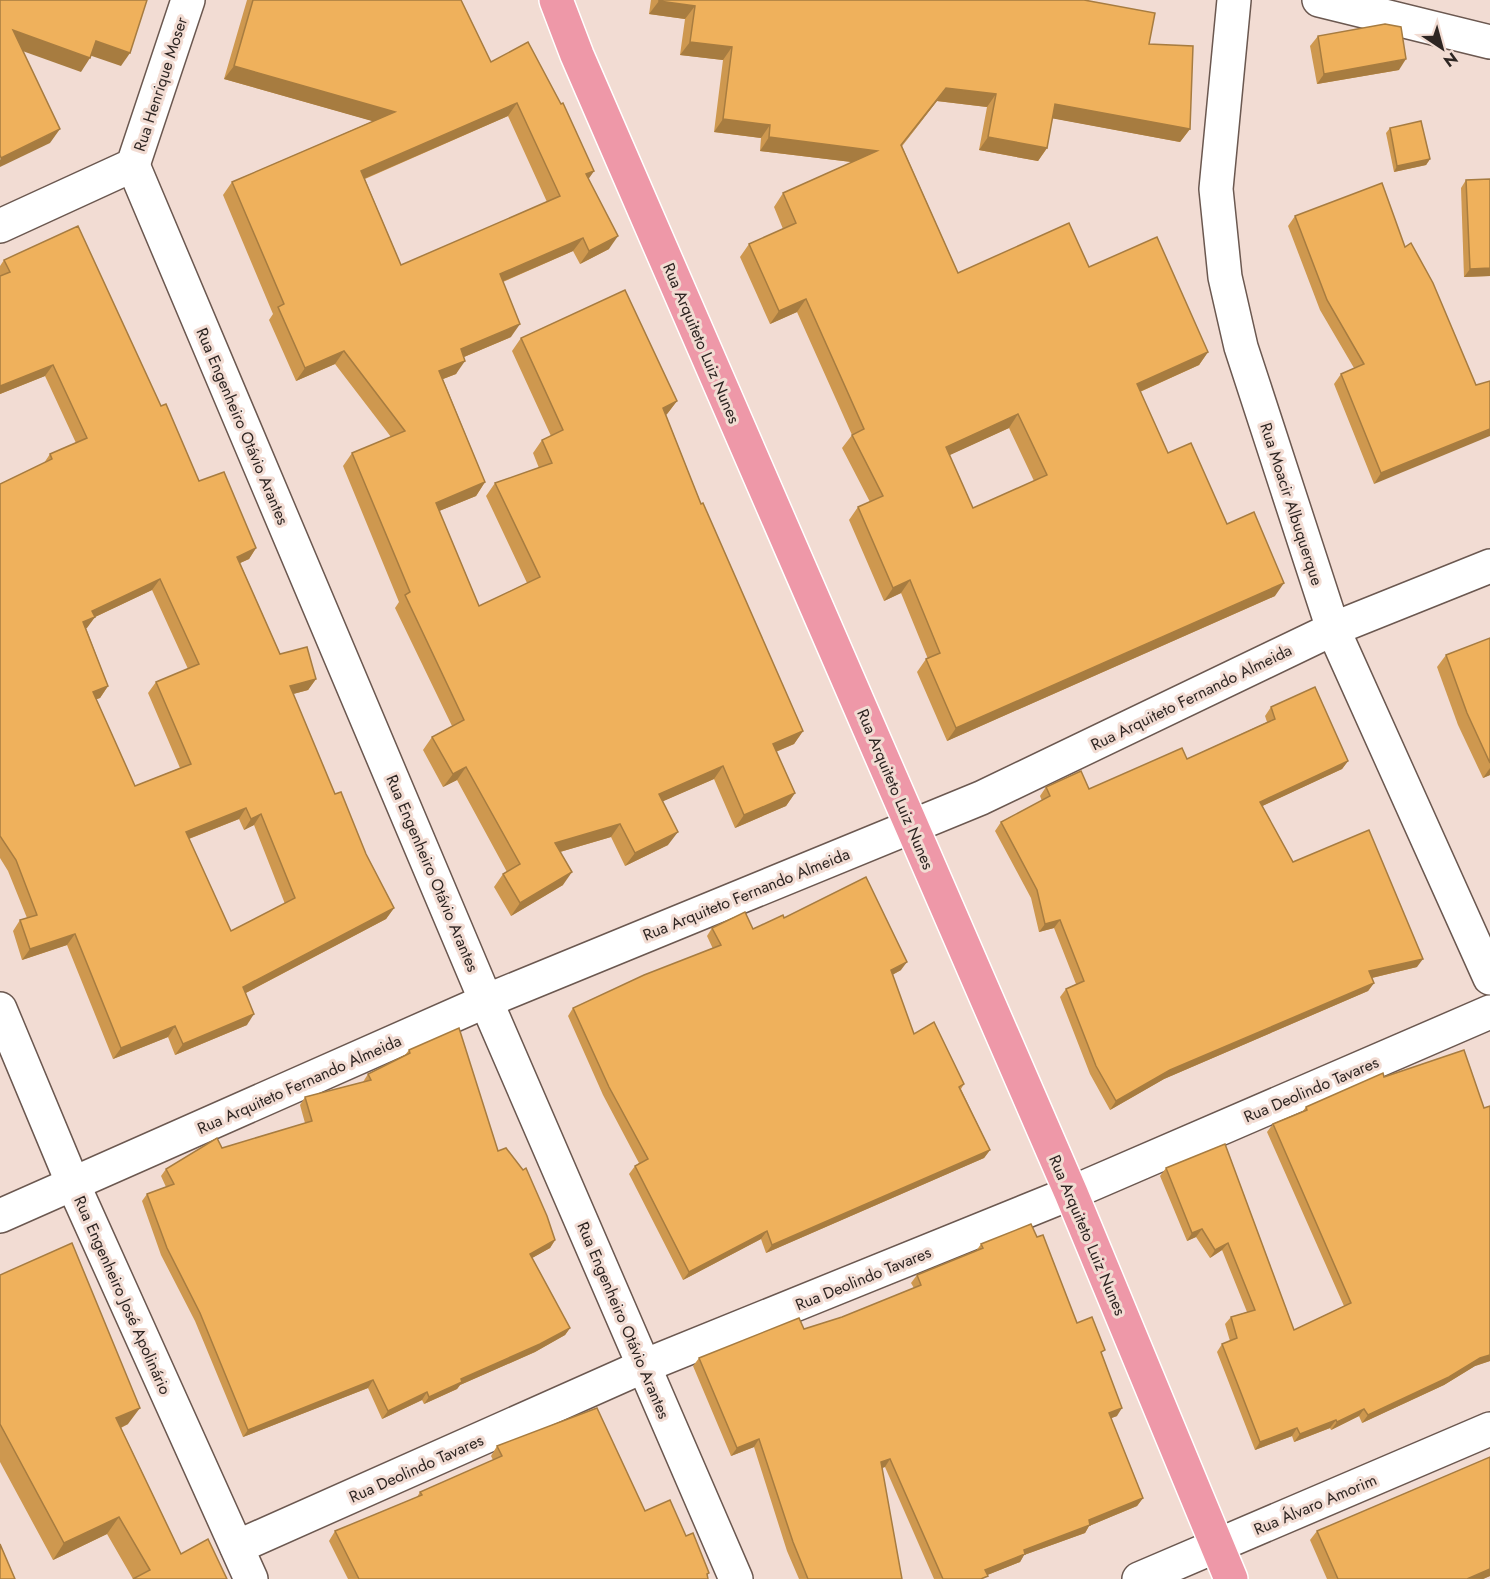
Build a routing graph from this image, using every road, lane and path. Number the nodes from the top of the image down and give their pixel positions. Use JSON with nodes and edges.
{"nodes":[{"id":1,"x":188,"y":0,"type":"edge"},
{"id":2,"x":556,"y":0,"type":"edge"},
{"id":3,"x":1234,"y":0,"type":"edge"},
{"id":4,"x":1319,"y":0,"type":"edge"},
{"id":5,"x":1490,"y":42,"type":"edge"},
{"id":6,"x":134,"y":165,"type":"junction"},
{"id":7,"x":0,"y":226,"type":"edge"},
{"id":8,"x":1490,"y":566,"type":"edge"},
{"id":9,"x":1333,"y":629,"type":"junction"},
{"id":10,"x":912,"y":826,"type":"junction"},
{"id":11,"x":1490,"y":978,"type":"edge"},
{"id":12,"x":486,"y":1001,"type":"junction"},
{"id":13,"x":0,"y":1009,"type":"edge"},
{"id":14,"x":1490,"y":1012,"type":"edge"},
{"id":15,"x":73,"y":1184,"type":"junction"},
{"id":16,"x":1071,"y":1193,"type":"junction"},
{"id":17,"x":0,"y":1216,"type":"edge"},
{"id":18,"x":644,"y":1366,"type":"junction"},
{"id":19,"x":1490,"y":1429,"type":"edge"},
{"id":20,"x":1216,"y":1545,"type":"junction"},
{"id":21,"x":237,"y":1547,"type":"junction"},
{"id":22,"x":251,"y":1579,"type":"edge"},
{"id":23,"x":736,"y":1579,"type":"edge"},
{"id":24,"x":1139,"y":1579,"type":"edge"},
{"id":25,"x":1231,"y":1579,"type":"edge"}],
"edges":[{"from":1,"to":6,"type":"street","name":"Rua Henrique Moser"},
{"from":2,"to":10,"type":"main road","name":"Rua Arquiteto Luiz Nunes"},
{"from":3,"to":9,"type":"street","name":"Rua Moacir Albuquerque"},
{"from":4,"to":5,"type":"street"},
{"from":6,"to":7,"type":"street","name":"Rua Henrique Moser"},
{"from":6,"to":12,"type":"street","name":"Rua Engenheiro Otávio Arantes"},
{"from":8,"to":9,"type":"street","name":"Rua Arquiteto Fernando Almeida"},
{"from":9,"to":10,"type":"street","name":"Rua Arquiteto Fernando Almeida"},
{"from":9,"to":11,"type":"street","name":"Rua Moacir Albuquerque"},
{"from":10,"to":12,"type":"street","name":"Rua Arquiteto Fernando Almeida"},
{"from":10,"to":16,"type":"main road","name":"Rua Arquiteto Luiz Nunes"},
{"from":12,"to":15,"type":"street","name":"Rua Arquiteto Fernando Almeida"},
{"from":12,"to":18,"type":"street","name":"Rua Engenheiro Otávio Arantes"},
{"from":13,"to":15,"type":"street","name":"Rua Engenheiro José Apolinário"},
{"from":14,"to":16,"type":"street","name":"Rua Deolindo Tavares"},
{"from":15,"to":17,"type":"street","name":"Rua Arquiteto Fernando Almeida"},
{"from":15,"to":21,"type":"street","name":"Rua Engenheiro José Apolinário"},
{"from":16,"to":18,"type":"street","name":"Rua Deolindo Tavares"},
{"from":16,"to":20,"type":"main road","name":"Rua Arquiteto Luiz Nunes"},
{"from":18,"to":21,"type":"street","name":"Rua Deolindo Tavares"},
{"from":18,"to":23,"type":"street","name":"Rua Engenheiro Otávio Arantes"},
{"from":19,"to":20,"type":"street","name":"Rua Álvaro Amorim"},
{"from":20,"to":24,"type":"street","name":"Rua Álvaro Amorim"},
{"from":20,"to":25,"type":"main road","name":"Rua Arquiteto Luiz Nunes"},
{"from":21,"to":22,"type":"street","name":"Rua Engenheiro José Apolinário"}]}
